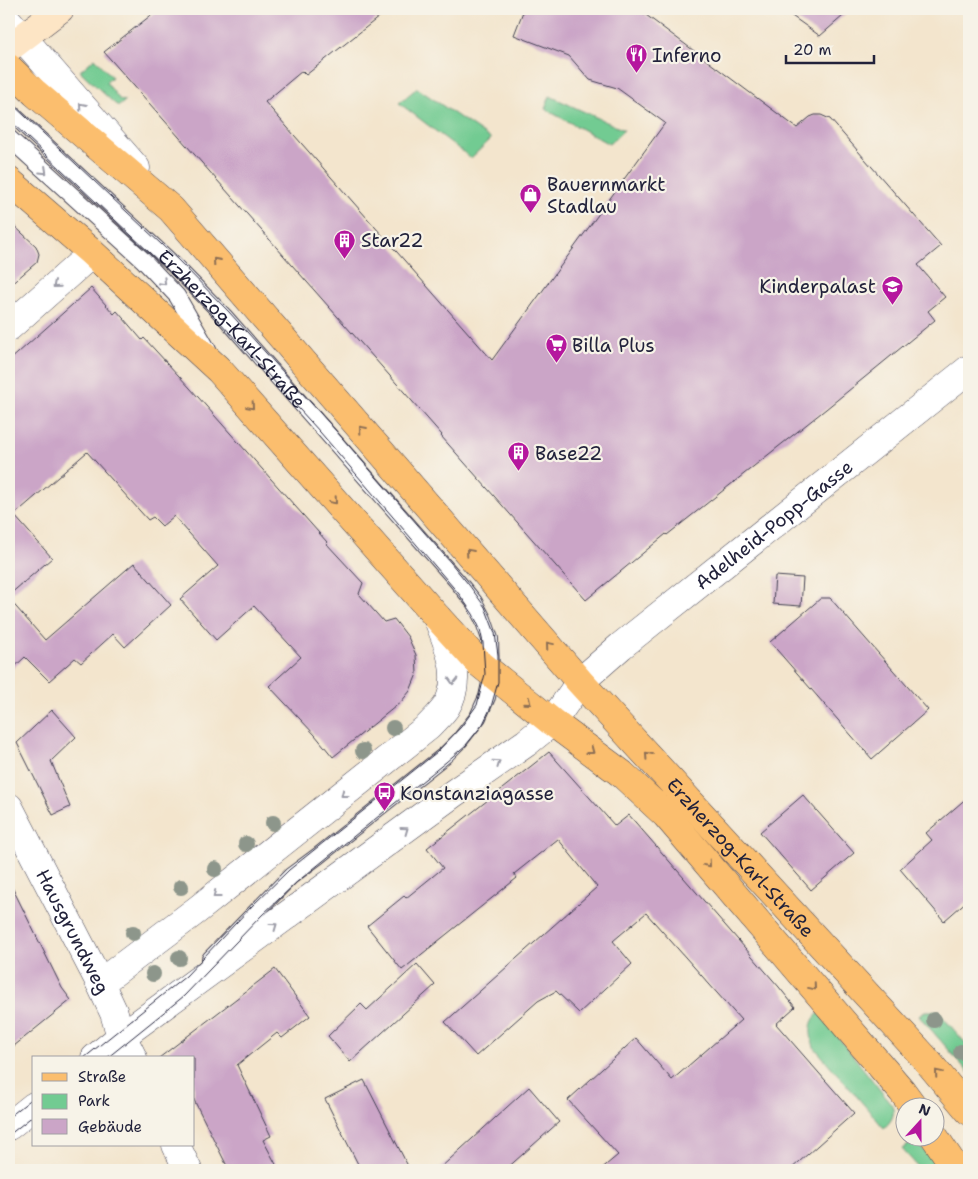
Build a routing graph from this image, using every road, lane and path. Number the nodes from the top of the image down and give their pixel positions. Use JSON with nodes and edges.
{"nodes":[{"id":1,"x":60,"y":9,"type":"edge"},
{"id":2,"x":13,"y":36,"type":"edge"},
{"id":3,"x":9,"y":68,"type":"edge"},
{"id":4,"x":9,"y":111,"type":"edge"},
{"id":5,"x":9,"y":138,"type":"edge"},
{"id":6,"x":9,"y":182,"type":"edge"},
{"id":7,"x":171,"y":209,"type":"junction"},
{"id":8,"x":92,"y":252,"type":"junction"},
{"id":9,"x":9,"y":326,"type":"edge"},
{"id":10,"x":969,"y":369,"type":"edge"},
{"id":11,"x":219,"y":370,"type":"junction"},
{"id":12,"x":441,"y":562,"type":"junction"},
{"id":13,"x":512,"y":602,"type":"junction"},
{"id":14,"x":437,"y":618,"type":"junction"},
{"id":15,"x":492,"y":673,"type":"junction"},
{"id":16,"x":580,"y":682,"type":"junction"},
{"id":17,"x":552,"y":722,"type":"junction"},
{"id":18,"x":9,"y":807,"type":"edge"},
{"id":19,"x":100,"y":983,"type":"junction"},
{"id":20,"x":146,"y":1019,"type":"junction"},
{"id":21,"x":127,"y":1047,"type":"edge"},
{"id":22,"x":101,"y":1056,"type":"edge"},
{"id":23,"x":906,"y":1096,"type":"edge"},
{"id":24,"x":32,"y":1108,"type":"edge"},
{"id":25,"x":969,"y":1110,"type":"edge"},
{"id":26,"x":9,"y":1126,"type":"edge"},
{"id":27,"x":176,"y":1146,"type":"edge"},
{"id":28,"x":941,"y":1146,"type":"edge"},
{"id":29,"x":188,"y":1170,"type":"edge"},
{"id":30,"x":957,"y":1170,"type":"edge"}],
"edges":[{"from":1,"to":2,"type":"main road"},
{"from":7,"to":2,"type":"street","name":"Erzherzog-Karl-Straße","one_way":true},
{"from":3,"to":7,"type":"main road","name":"Erzherzog-Karl-Straße"},
{"from":4,"to":12,"type":"lane","name":"Erzherzog-Karl-Straße"},
{"from":5,"to":11,"type":"lane","name":"Erzherzog-Karl-Straße","one_way":true},
{"from":6,"to":8,"type":"main road","name":"Erzherzog-Karl-Straße"},
{"from":13,"to":7,"type":"main road","name":"Erzherzog-Karl-Straße","one_way":true},
{"from":8,"to":9,"type":"street","one_way":true},
{"from":8,"to":11,"type":"main road","name":"Erzherzog-Karl-Straße"},
{"from":10,"to":16,"type":"street","name":"Adelheid-Popp-Gasse"},
{"from":11,"to":14,"type":"main road","name":"Erzherzog-Karl-Straße","one_way":true},
{"from":12,"to":13,"type":"lane","name":"Erzherzog-Karl-Straße"},
{"from":12,"to":15,"type":"lane","name":"Erzherzog-Karl-Straße"},
{"from":16,"to":13,"type":"main road","name":"Erzherzog-Karl-Straße","one_way":true},
{"from":14,"to":15,"type":"main road","name":"Erzherzog-Karl-Straße"},
{"from":14,"to":19,"type":"street","one_way":true},
{"from":15,"to":17,"type":"main road","name":"Erzherzog-Karl-Straße","one_way":true},
{"from":15,"to":20,"type":"lane"},
{"from":16,"to":17,"type":"street"},
{"from":25,"to":16,"type":"main road","name":"Erzherzog-Karl-Straße","one_way":true},
{"from":20,"to":17,"type":"street","one_way":true},
{"from":17,"to":23,"type":"main road","name":"Erzherzog-Karl-Straße","one_way":true},
{"from":18,"to":19,"type":"street","name":"Hausgrundweg"},
{"from":19,"to":21,"type":"street","name":"Hausgrundweg"},
{"from":20,"to":21,"type":"street"},
{"from":21,"to":22,"type":"street"},
{"from":24,"to":26,"type":"street"},
{"from":27,"to":29,"type":"street"},
{"from":28,"to":30,"type":"main road"}]}
